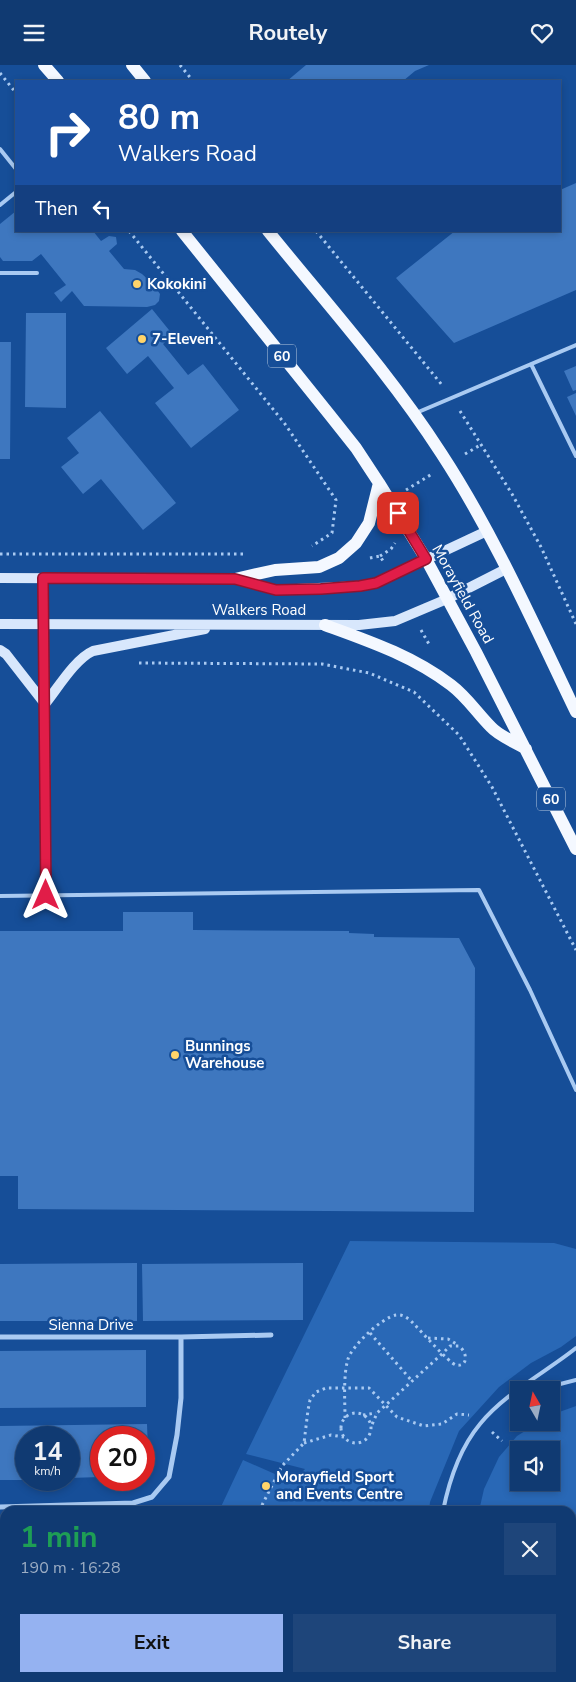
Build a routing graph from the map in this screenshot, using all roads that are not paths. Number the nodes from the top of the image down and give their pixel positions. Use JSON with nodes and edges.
{"nodes":[{"id":1,"x":44,"y":65,"type":"edge"},
{"id":2,"x":132,"y":65,"type":"edge"},
{"id":3,"x":57,"y":80,"type":"edge"},
{"id":4,"x":144,"y":80,"type":"edge"},
{"id":5,"x":0,"y":149,"type":"edge"},
{"id":6,"x":15,"y":168,"type":"edge"},
{"id":7,"x":15,"y":193,"type":"edge"},
{"id":8,"x":0,"y":205,"type":"edge"},
{"id":9,"x":183,"y":232,"type":"edge"},
{"id":10,"x":269,"y":232,"type":"edge"},
{"id":11,"x":0,"y":273,"type":"edge"},
{"id":12,"x":37,"y":273,"type":"dead end"},
{"id":13,"x":576,"y":345,"type":"edge"},
{"id":14,"x":531,"y":364,"type":"junction"},
{"id":15,"x":414,"y":413,"type":"junction"},
{"id":16,"x":576,"y":456,"type":"edge"},
{"id":17,"x":379,"y":483,"type":"junction"},
{"id":18,"x":487,"y":531,"type":"junction"},
{"id":19,"x":426,"y":559,"type":"junction"},
{"id":20,"x":506,"y":569,"type":"junction"},
{"id":21,"x":0,"y":578,"type":"edge"},
{"id":22,"x":43,"y":578,"type":"junction"},
{"id":23,"x":235,"y":579,"type":"junction"},
{"id":24,"x":447,"y":599,"type":"junction"},
{"id":25,"x":0,"y":624,"type":"edge"},
{"id":26,"x":45,"y":624,"type":"junction"},
{"id":27,"x":224,"y":625,"type":"junction"},
{"id":28,"x":324,"y":625,"type":"junction"},
{"id":29,"x":0,"y":650,"type":"edge"},
{"id":30,"x":45,"y":704,"type":"junction"},
{"id":31,"x":576,"y":712,"type":"edge"},
{"id":32,"x":526,"y":749,"type":"junction"},
{"id":33,"x":576,"y":849,"type":"edge"},
{"id":34,"x":46,"y":895,"type":"junction"},
{"id":35,"x":0,"y":896,"type":"edge"},
{"id":36,"x":576,"y":1090,"type":"edge"},
{"id":37,"x":271,"y":1335,"type":"dead end"},
{"id":38,"x":0,"y":1337,"type":"edge"},
{"id":39,"x":181,"y":1337,"type":"junction"},
{"id":40,"x":576,"y":1348,"type":"edge"},
{"id":41,"x":576,"y":1380,"type":"edge"},
{"id":42,"x":560,"y":1384,"type":"edge"},
{"id":43,"x":508,"y":1397,"type":"joint"},
{"id":44,"x":33,"y":1506,"type":"edge"},
{"id":45,"x":444,"y":1506,"type":"edge"}],
"edges":[{"from":1,"to":3,"type":"main road"},
{"from":2,"to":4,"type":"main road"},
{"from":5,"to":6,"type":"lane"},
{"from":7,"to":8,"type":"lane"},
{"from":9,"to":17,"type":"main road","name":"Morayfield Road","number":"60"},
{"from":10,"to":15,"type":"main road"},
{"from":11,"to":12,"type":"lane"},
{"from":13,"to":14,"type":"lane"},
{"from":14,"to":15,"type":"lane"},
{"from":14,"to":16,"type":"lane"},
{"from":15,"to":18,"type":"main road"},
{"from":17,"to":19,"type":"main road","name":"Morayfield Road","number":"60"},
{"from":17,"to":23,"type":"main road"},
{"from":18,"to":19,"type":"main road","name":"Walkers Road"},
{"from":18,"to":20,"type":"main road"},
{"from":19,"to":23,"type":"main road","name":"Walkers Road"},
{"from":19,"to":24,"type":"main road","name":"Morayfield Road","number":"60"},
{"from":20,"to":24,"type":"main road","name":"Walkers Road"},
{"from":20,"to":31,"type":"main road"},
{"from":21,"to":22,"type":"main road","name":"Walkers Road"},
{"from":22,"to":23,"type":"main road","name":"Walkers Road"},
{"from":22,"to":26,"type":"lane"},
{"from":24,"to":28,"type":"main road","name":"Walkers Road"},
{"from":24,"to":32,"type":"main road","name":"Morayfield Road","number":"60"},
{"from":25,"to":26,"type":"main road","name":"Walkers Road"},
{"from":26,"to":27,"type":"main road","name":"Walkers Road"},
{"from":26,"to":30,"type":"lane"},
{"from":27,"to":28,"type":"main road","name":"Walkers Road"},
{"from":27,"to":30,"type":"main road"},
{"from":28,"to":32,"type":"main road"},
{"from":29,"to":30,"type":"main road"},
{"from":30,"to":34,"type":"lane"},
{"from":32,"to":33,"type":"main road","name":"Morayfield Road","number":"60"},
{"from":34,"to":35,"type":"lane"},
{"from":34,"to":36,"type":"lane"},
{"from":37,"to":39,"type":"street","name":"Sienna Drive"},
{"from":38,"to":39,"type":"street","name":"Sienna Drive"},
{"from":39,"to":44,"type":"street"},
{"from":40,"to":43,"type":"lane"},
{"from":41,"to":42,"type":"lane"},
{"from":43,"to":45,"type":"lane"}]}
